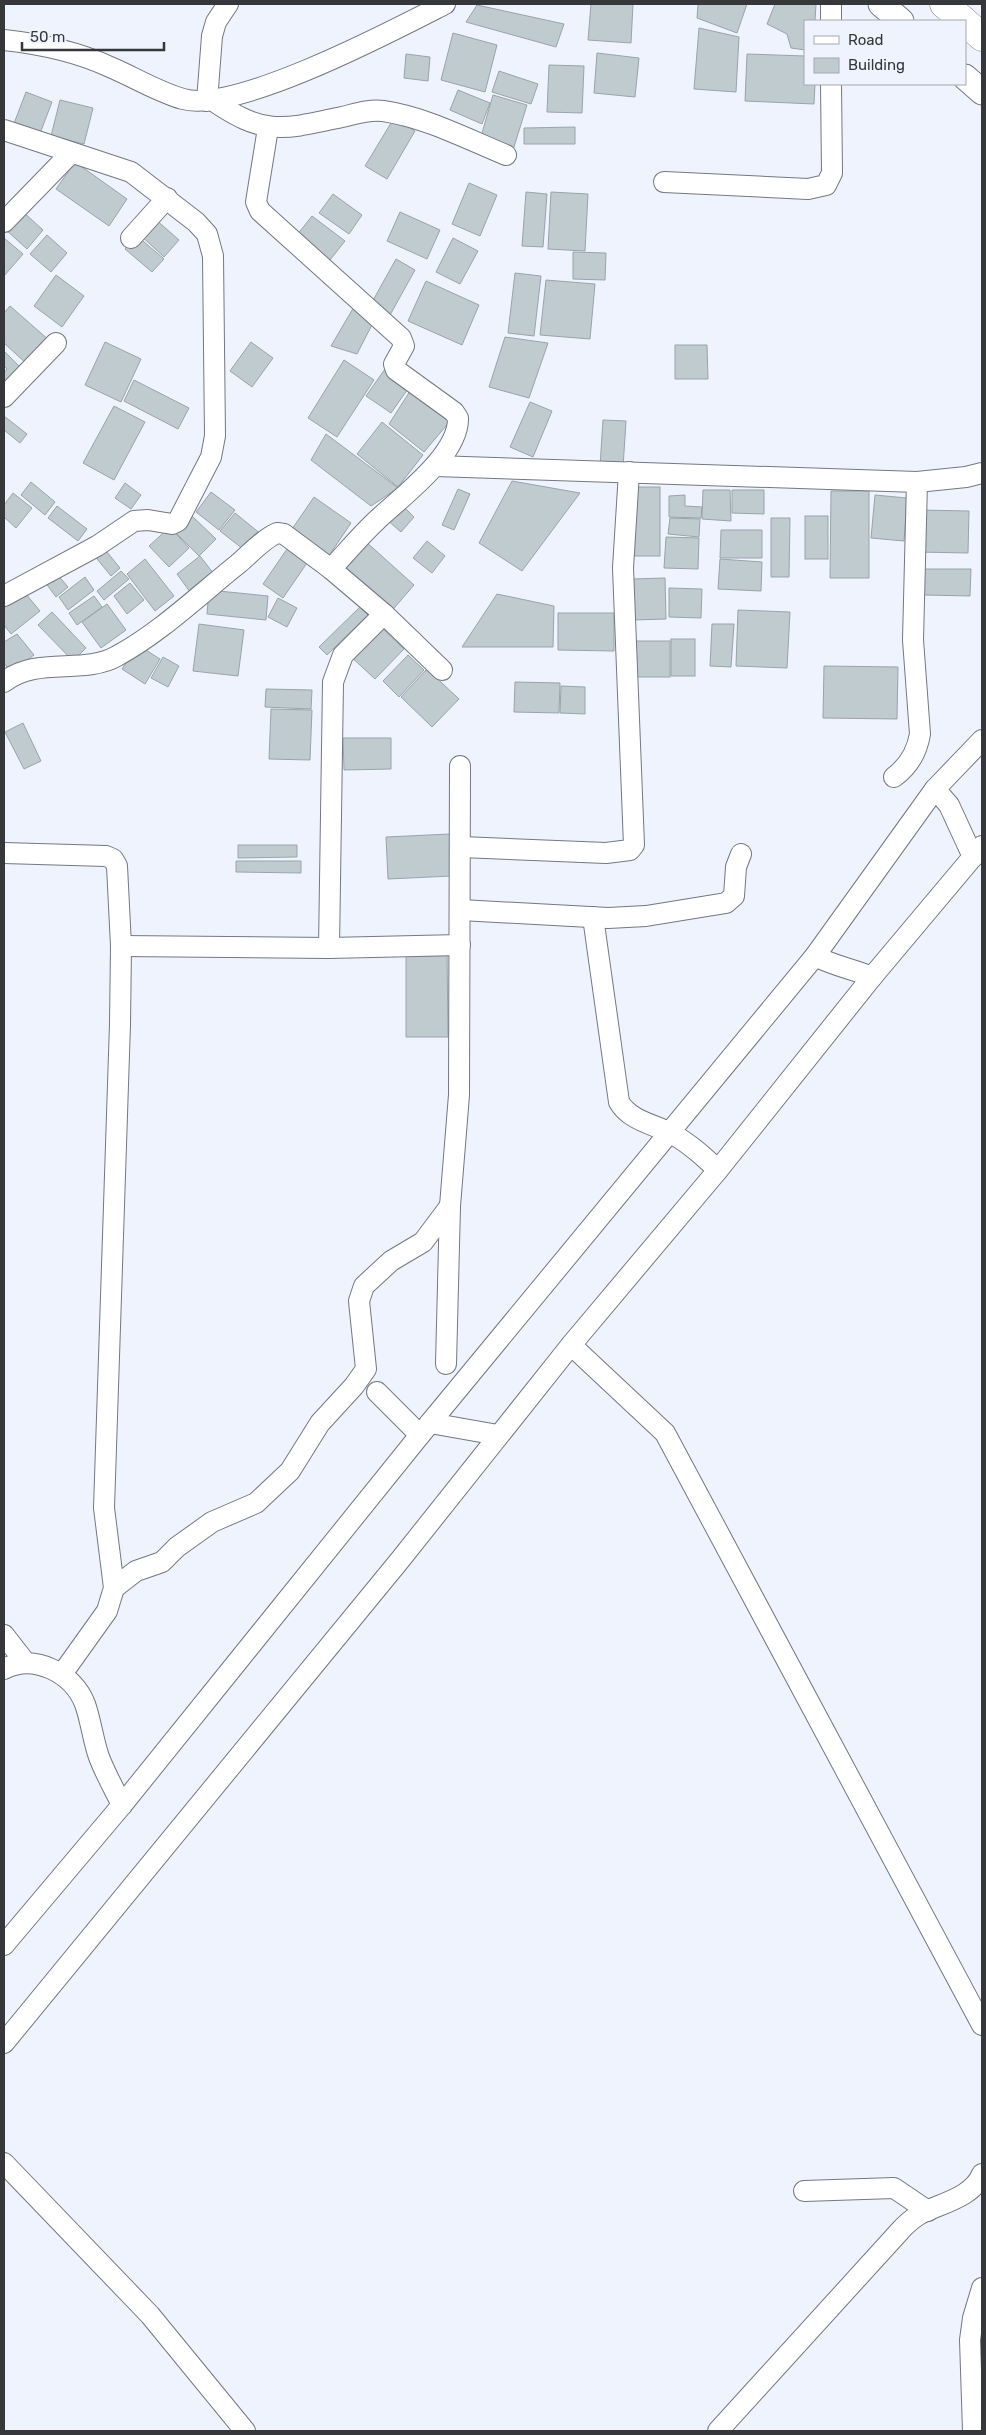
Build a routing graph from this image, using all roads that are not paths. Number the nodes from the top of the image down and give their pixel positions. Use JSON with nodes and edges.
{"nodes":[{"id":1,"x":228,"y":4,"type":"edge"},
{"id":2,"x":445,"y":4,"type":"edge"},
{"id":3,"x":831,"y":4,"type":"edge"},
{"id":4,"x":881,"y":4,"type":"edge"},
{"id":5,"x":944,"y":4,"type":"edge"},
{"id":6,"x":831,"y":20,"type":"edge"},
{"id":7,"x":900,"y":20,"type":"edge"},
{"id":8,"x":962,"y":20,"type":"edge"},
{"id":9,"x":966,"y":24,"type":"edge"},
{"id":10,"x":982,"y":37,"type":"edge"},
{"id":11,"x":4,"y":40,"type":"edge"},
{"id":12,"x":966,"y":78,"type":"edge"},
{"id":13,"x":832,"y":85,"type":"edge"},
{"id":14,"x":982,"y":92,"type":"edge"},
{"id":15,"x":209,"y":100,"type":"junction"},
{"id":16,"x":268,"y":128,"type":"junction"},
{"id":17,"x":4,"y":130,"type":"edge"},
{"id":18,"x":70,"y":153,"type":"junction"},
{"id":19,"x":506,"y":155,"type":"dead end"},
{"id":20,"x":664,"y":182,"type":"dead end"},
{"id":21,"x":167,"y":198,"type":"junction"},
{"id":22,"x":4,"y":222,"type":"edge"},
{"id":23,"x":131,"y":238,"type":"dead end"},
{"id":24,"x":56,"y":343,"type":"dead end"},
{"id":25,"x":4,"y":397,"type":"edge"},
{"id":26,"x":435,"y":466,"type":"junction"},
{"id":27,"x":629,"y":472,"type":"junction"},
{"id":28,"x":982,"y":472,"type":"edge"},
{"id":29,"x":917,"y":482,"type":"junction"},
{"id":30,"x":331,"y":569,"type":"junction"},
{"id":31,"x":4,"y":596,"type":"edge"},
{"id":32,"x":384,"y":614,"type":"junction"},
{"id":33,"x":442,"y":670,"type":"dead end"},
{"id":34,"x":6,"y":675,"type":"edge"},
{"id":35,"x":982,"y":740,"type":"edge"},
{"id":36,"x":460,"y":766,"type":"dead end"},
{"id":37,"x":894,"y":777,"type":"dead end"},
{"id":38,"x":935,"y":789,"type":"junction"},
{"id":39,"x":461,"y":847,"type":"junction"},
{"id":40,"x":977,"y":851,"type":"edge"},
{"id":41,"x":4,"y":853,"type":"edge"},
{"id":42,"x":741,"y":854,"type":"dead end"},
{"id":43,"x":461,"y":910,"type":"junction"},
{"id":44,"x":593,"y":917,"type":"junction"},
{"id":45,"x":460,"y":945,"type":"junction"},
{"id":46,"x":121,"y":946,"type":"junction"},
{"id":47,"x":329,"y":948,"type":"junction"},
{"id":48,"x":815,"y":956,"type":"junction"},
{"id":49,"x":872,"y":977,"type":"junction"},
{"id":50,"x":671,"y":1133,"type":"junction"},
{"id":51,"x":718,"y":1170,"type":"junction"},
{"id":52,"x":450,"y":1206,"type":"junction"},
{"id":53,"x":571,"y":1344,"type":"junction"},
{"id":54,"x":446,"y":1364,"type":"dead end"},
{"id":55,"x":366,"y":1369,"type":"junction"},
{"id":56,"x":350,"y":1390,"type":"junction"},
{"id":57,"x":377,"y":1392,"type":"junction"},
{"id":58,"x":425,"y":1429,"type":"junction"},
{"id":59,"x":498,"y":1435,"type":"junction"},
{"id":60,"x":114,"y":1588,"type":"junction"},
{"id":61,"x":4,"y":1634,"type":"edge"},
{"id":62,"x":25,"y":1662,"type":"junction"},
{"id":63,"x":4,"y":1669,"type":"edge"},
{"id":64,"x":62,"y":1674,"type":"junction"},
{"id":65,"x":122,"y":1806,"type":"junction"},
{"id":66,"x":4,"y":1945,"type":"edge"},
{"id":67,"x":982,"y":2025,"type":"edge"},
{"id":68,"x":4,"y":2043,"type":"edge"},
{"id":69,"x":4,"y":2162,"type":"edge"},
{"id":70,"x":982,"y":2174,"type":"edge"},
{"id":71,"x":804,"y":2191,"type":"dead end"},
{"id":72,"x":928,"y":2211,"type":"junction"},
{"id":73,"x":982,"y":2288,"type":"edge"},
{"id":74,"x":245,"y":2431,"type":"edge"},
{"id":75,"x":718,"y":2431,"type":"edge"},
{"id":76,"x":973,"y":2431,"type":"edge"}],
"edges":[{"from":1,"to":15,"type":"street"},
{"from":2,"to":15,"type":"street"},
{"from":3,"to":6,"type":"street"},
{"from":4,"to":7,"type":"main road"},
{"from":5,"to":8,"type":"highway"},
{"from":9,"to":10,"type":"highway"},
{"from":11,"to":15,"type":"street"},
{"from":12,"to":14,"type":"main road"},
{"from":13,"to":20,"type":"street"},
{"from":15,"to":16,"type":"street"},
{"from":16,"to":19,"type":"street"},
{"from":16,"to":26,"type":"street"},
{"from":17,"to":18,"type":"street"},
{"from":18,"to":21,"type":"street"},
{"from":18,"to":22,"type":"street"},
{"from":21,"to":23,"type":"street"},
{"from":21,"to":31,"type":"street"},
{"from":24,"to":25,"type":"street"},
{"from":26,"to":27,"type":"street"},
{"from":26,"to":30,"type":"street"},
{"from":27,"to":29,"type":"street"},
{"from":27,"to":39,"type":"street"},
{"from":28,"to":29,"type":"street"},
{"from":29,"to":37,"type":"street"},
{"from":30,"to":32,"type":"street"},
{"from":30,"to":34,"type":"street"},
{"from":32,"to":33,"type":"street"},
{"from":32,"to":47,"type":"street"},
{"from":35,"to":38,"type":"street"},
{"from":36,"to":39,"type":"street"},
{"from":38,"to":40,"type":"street"},
{"from":38,"to":48,"type":"street"},
{"from":39,"to":43,"type":"street"},
{"from":40,"to":49,"type":"street"},
{"from":41,"to":46,"type":"street"},
{"from":42,"to":44,"type":"street"},
{"from":43,"to":44,"type":"street"},
{"from":43,"to":45,"type":"street"},
{"from":44,"to":50,"type":"street"},
{"from":45,"to":47,"type":"street"},
{"from":45,"to":52,"type":"street"},
{"from":46,"to":47,"type":"street"},
{"from":46,"to":60,"type":"street"},
{"from":48,"to":49,"type":"street"},
{"from":48,"to":50,"type":"street"},
{"from":49,"to":51,"type":"street"},
{"from":50,"to":51,"type":"street"},
{"from":50,"to":58,"type":"street"},
{"from":51,"to":53,"type":"street"},
{"from":52,"to":54,"type":"street"},
{"from":52,"to":55,"type":"street"},
{"from":53,"to":59,"type":"street"},
{"from":53,"to":67,"type":"street"},
{"from":55,"to":56,"type":"street"},
{"from":55,"to":57,"type":"street"},
{"from":56,"to":57,"type":"street"},
{"from":56,"to":60,"type":"street"},
{"from":57,"to":58,"type":"street"},
{"from":58,"to":59,"type":"street"},
{"from":58,"to":65,"type":"street"},
{"from":59,"to":68,"type":"street"},
{"from":60,"to":64,"type":"street"},
{"from":61,"to":62,"type":"street"},
{"from":62,"to":63,"type":"street"},
{"from":62,"to":64,"type":"street"},
{"from":64,"to":65,"type":"street"},
{"from":65,"to":66,"type":"street"},
{"from":69,"to":74,"type":"street"},
{"from":70,"to":72,"type":"street"},
{"from":71,"to":72,"type":"street"},
{"from":72,"to":75,"type":"street"},
{"from":73,"to":76,"type":"street"}]}
